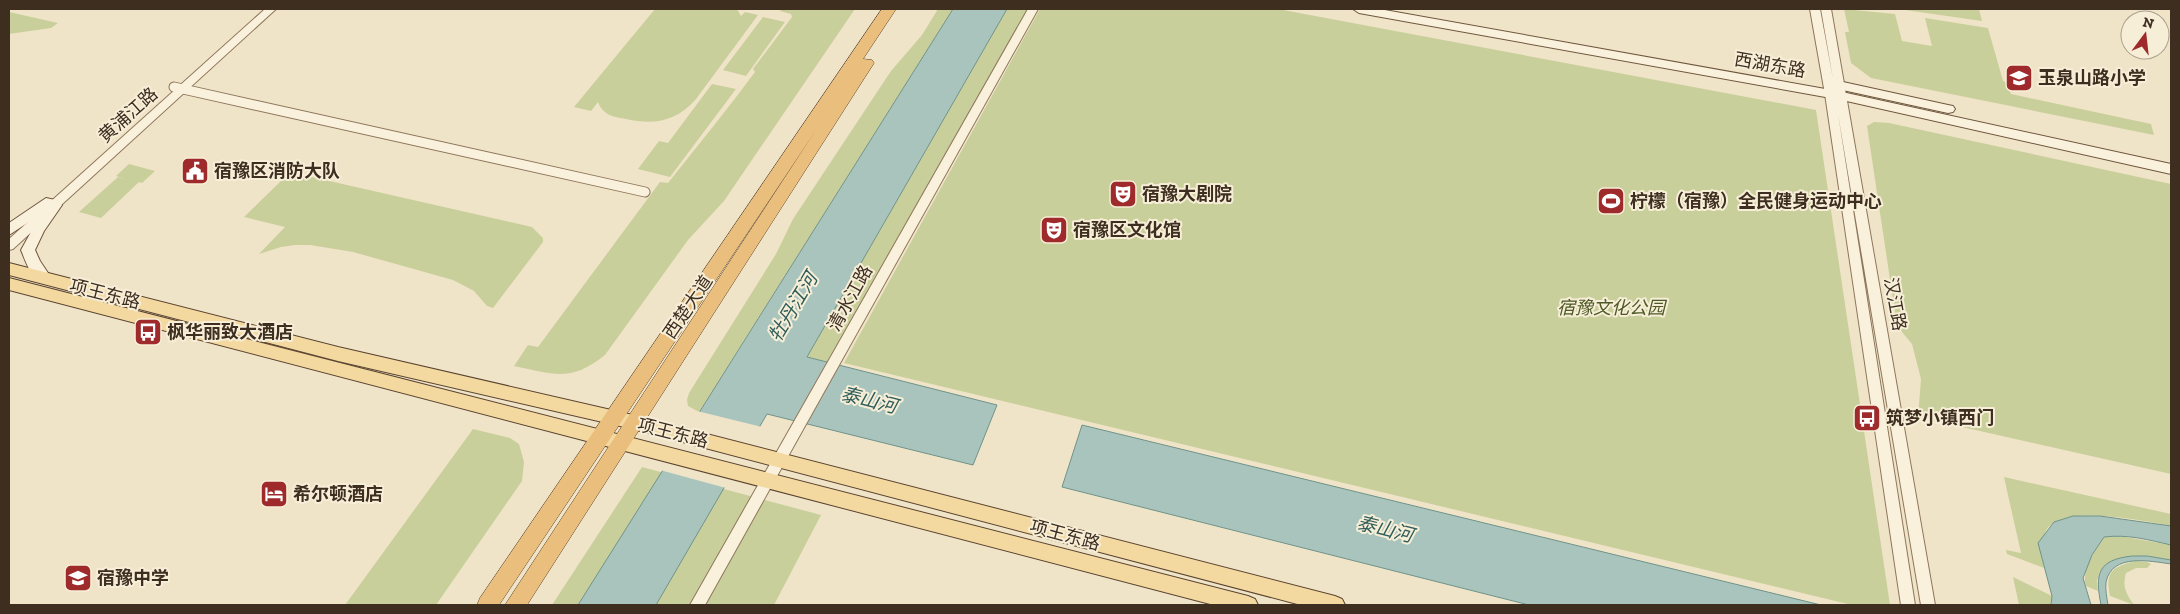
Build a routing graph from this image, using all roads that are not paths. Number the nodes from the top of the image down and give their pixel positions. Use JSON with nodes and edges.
{"nodes":[{"id":1,"x":262,"y":9,"type":"edge"},
{"id":2,"x":271,"y":9,"type":"edge"},
{"id":3,"x":889,"y":9,"type":"edge"},
{"id":4,"x":902,"y":9,"type":"edge"},
{"id":5,"x":1033,"y":9,"type":"edge"},
{"id":6,"x":1359,"y":9,"type":"edge"},
{"id":7,"x":1416,"y":9,"type":"edge"},
{"id":8,"x":1815,"y":9,"type":"edge"},
{"id":9,"x":1826,"y":9,"type":"edge"},
{"id":10,"x":179,"y":87,"type":"junction"},
{"id":11,"x":1835,"y":90,"type":"junction"},
{"id":12,"x":2171,"y":159,"type":"edge"},
{"id":13,"x":2171,"y":169,"type":"edge"},
{"id":14,"x":645,"y":192,"type":"dead end"},
{"id":15,"x":50,"y":204,"type":"junction"},
{"id":16,"x":9,"y":230,"type":"edge"},
{"id":17,"x":9,"y":235,"type":"edge"},
{"id":18,"x":9,"y":246,"type":"edge"},
{"id":19,"x":9,"y":269,"type":"edge"},
{"id":20,"x":44,"y":278,"type":"junction"},
{"id":21,"x":9,"y":284,"type":"edge"},
{"id":22,"x":9,"y":288,"type":"edge"},
{"id":23,"x":31,"y":290,"type":"junction"},
{"id":24,"x":614,"y":418,"type":"junction"},
{"id":25,"x":633,"y":422,"type":"junction"},
{"id":26,"x":602,"y":437,"type":"junction"},
{"id":27,"x":621,"y":443,"type":"junction"},
{"id":28,"x":780,"y":461,"type":"junction"},
{"id":29,"x":768,"y":480,"type":"junction"},
{"id":30,"x":487,"y":605,"type":"edge"},
{"id":31,"x":514,"y":605,"type":"edge"},
{"id":32,"x":698,"y":605,"type":"edge"},
{"id":33,"x":1248,"y":605,"type":"edge"},
{"id":34,"x":1335,"y":605,"type":"edge"},
{"id":35,"x":1908,"y":605,"type":"edge"},
{"id":36,"x":1928,"y":605,"type":"edge"}],
"edges":[{"from":1,"to":10,"type":"street","name":"黄浦江路"},
{"from":2,"to":10,"type":"street","name":"黄浦江路"},
{"from":3,"to":24,"type":"highway","name":"西楚大道"},
{"from":4,"to":25,"type":"highway","name":"西楚大道"},
{"from":5,"to":28,"type":"street","name":"清水江路"},
{"from":6,"to":11,"type":"main road","name":"西湖东路"},
{"from":7,"to":11,"type":"main road","name":"西湖东路"},
{"from":8,"to":11,"type":"street","name":"汉江路"},
{"from":9,"to":11,"type":"street","name":"汉江路"},
{"from":10,"to":14,"type":"street"},
{"from":10,"to":15,"type":"street","name":"黄浦江路"},
{"from":11,"to":12,"type":"main road","name":"西湖东路"},
{"from":11,"to":13,"type":"main road","name":"西湖东路"},
{"from":11,"to":35,"type":"street","name":"汉江路"},
{"from":11,"to":36,"type":"street","name":"汉江路"},
{"from":15,"to":16,"type":"main road"},
{"from":15,"to":17,"type":"street","name":"黄浦江路"},
{"from":15,"to":18,"type":"street","name":"黄浦江路"},
{"from":15,"to":20,"type":"main road"},
{"from":19,"to":20,"type":"main road","name":"项王东路"},
{"from":20,"to":24,"type":"main road","name":"项王东路"},
{"from":21,"to":23,"type":"main road","name":"项王东路"},
{"from":22,"to":23,"type":"main road"},
{"from":23,"to":26,"type":"main road","name":"项王东路"},
{"from":24,"to":25,"type":"main road","name":"项王东路"},
{"from":24,"to":26,"type":"highway","name":"西楚大道"},
{"from":25,"to":27,"type":"highway","name":"西楚大道"},
{"from":25,"to":28,"type":"main road","name":"项王东路"},
{"from":26,"to":27,"type":"main road","name":"项王东路"},
{"from":26,"to":30,"type":"highway","name":"西楚大道"},
{"from":27,"to":29,"type":"main road","name":"项王东路"},
{"from":27,"to":31,"type":"highway","name":"西楚大道"},
{"from":28,"to":29,"type":"street","name":"清水江路"},
{"from":28,"to":34,"type":"main road","name":"项王东路"},
{"from":29,"to":32,"type":"street","name":"清水江路"},
{"from":29,"to":33,"type":"main road","name":"项王东路"}]}
